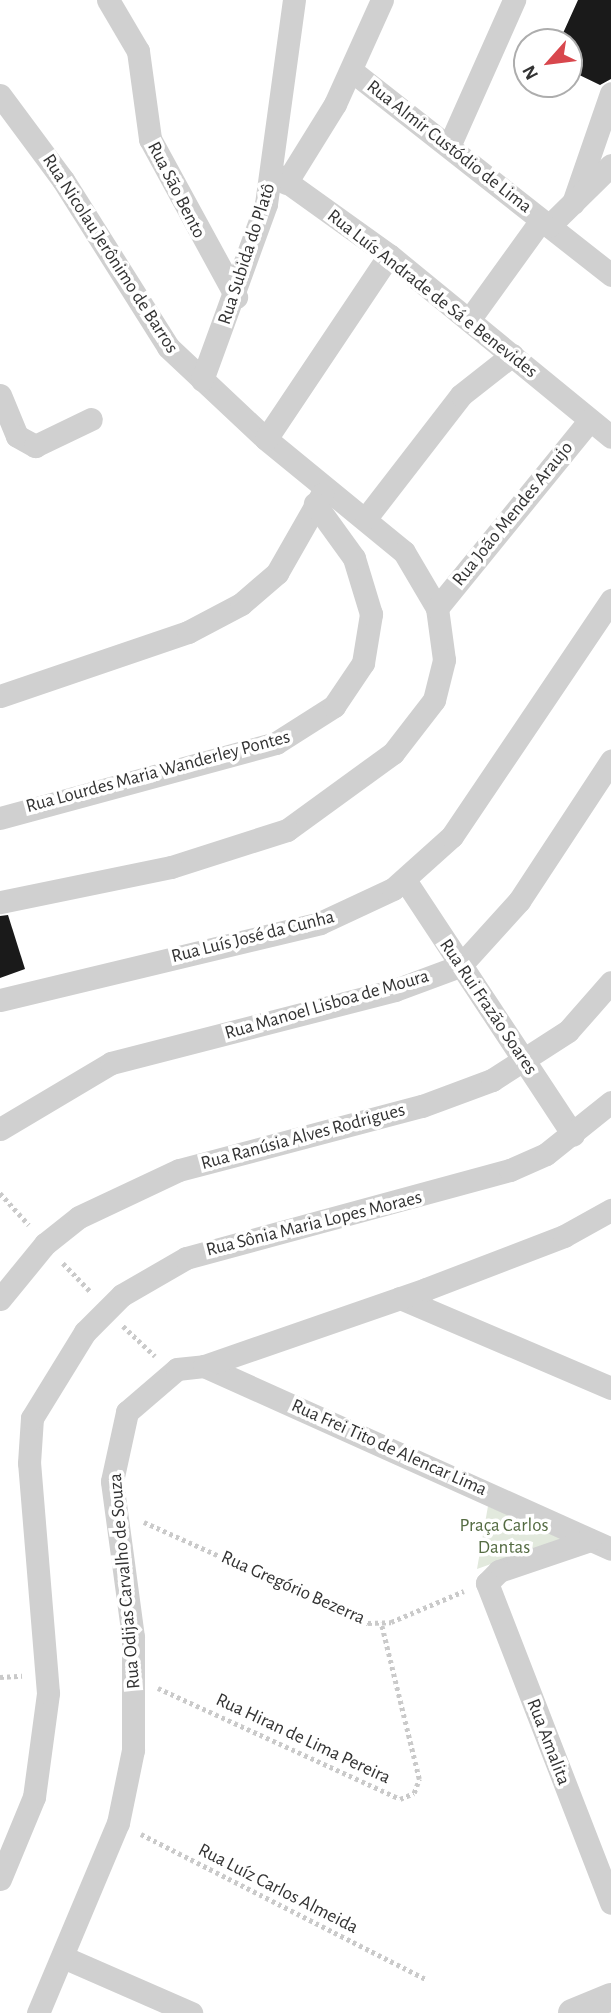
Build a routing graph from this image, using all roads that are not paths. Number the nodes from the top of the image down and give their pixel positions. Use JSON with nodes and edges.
{"nodes":[{"id":1,"x":108,"y":0,"type":"edge"},
{"id":2,"x":294,"y":0,"type":"edge"},
{"id":3,"x":382,"y":0,"type":"edge"},
{"id":4,"x":514,"y":0,"type":"edge"},
{"id":5,"x":352,"y":71,"type":"junction"},
{"id":6,"x":611,"y":93,"type":"edge"},
{"id":7,"x":4,"y":106,"type":"edge"},
{"id":8,"x":450,"y":144,"type":"junction"},
{"id":9,"x":611,"y":165,"type":"edge"},
{"id":10,"x":280,"y":178,"type":"junction"},
{"id":11,"x":573,"y":204,"type":"junction"},
{"id":12,"x":545,"y":223,"type":"junction"},
{"id":13,"x":389,"y":255,"type":"junction"},
{"id":14,"x":611,"y":275,"type":"edge"},
{"id":15,"x":236,"y":297,"type":"junction"},
{"id":16,"x":469,"y":320,"type":"junction"},
{"id":17,"x":512,"y":355,"type":"junction"},
{"id":18,"x":202,"y":380,"type":"junction"},
{"id":19,"x":0,"y":395,"type":"edge"},
{"id":20,"x":91,"y":419,"type":"dead end"},
{"id":21,"x":590,"y":420,"type":"junction"},
{"id":22,"x":611,"y":437,"type":"edge"},
{"id":23,"x":266,"y":439,"type":"junction"},
{"id":24,"x":8,"y":440,"type":"edge"},
{"id":25,"x":321,"y":495,"type":"junction"},
{"id":26,"x":366,"y":518,"type":"junction"},
{"id":27,"x":611,"y":600,"type":"edge"},
{"id":28,"x":437,"y":608,"type":"junction"},
{"id":29,"x":0,"y":696,"type":"edge"},
{"id":30,"x":611,"y":761,"type":"edge"},
{"id":31,"x":0,"y":818,"type":"edge"},
{"id":32,"x":405,"y":880,"type":"junction"},
{"id":33,"x":0,"y":902,"type":"edge"},
{"id":34,"x":460,"y":966,"type":"junction"},
{"id":35,"x":611,"y":982,"type":"edge"},
{"id":36,"x":0,"y":1000,"type":"edge"},
{"id":37,"x":527,"y":1063,"type":"junction"},
{"id":38,"x":611,"y":1102,"type":"edge"},
{"id":39,"x":0,"y":1129,"type":"edge"},
{"id":40,"x":572,"y":1135,"type":"junction"},
{"id":41,"x":605,"y":1221,"type":"edge"},
{"id":42,"x":400,"y":1298,"type":"junction"},
{"id":43,"x":0,"y":1299,"type":"edge"},
{"id":44,"x":204,"y":1366,"type":"junction"},
{"id":45,"x":611,"y":1388,"type":"edge"},
{"id":46,"x":600,"y":1545,"type":"edge"},
{"id":47,"x":0,"y":1879,"type":"edge"},
{"id":48,"x":611,"y":1903,"type":"edge"},
{"id":49,"x":63,"y":1957,"type":"junction"},
{"id":50,"x":611,"y":1997,"type":"edge"},
{"id":51,"x":38,"y":2013,"type":"edge"},
{"id":52,"x":191,"y":2013,"type":"edge"},
{"id":53,"x":572,"y":2013,"type":"edge"}],
"edges":[{"from":1,"to":15,"type":"street","name":"Rua São Bento"},
{"from":2,"to":10,"type":"street","name":"Rua Subida do Platô"},
{"from":3,"to":5,"type":"street","name":"Rua Almir Custódio de Lima"},
{"from":4,"to":8,"type":"street"},
{"from":5,"to":8,"type":"street","name":"Rua Almir Custódio de Lima"},
{"from":5,"to":10,"type":"street"},
{"from":6,"to":11,"type":"street"},
{"from":7,"to":18,"type":"street","name":"Rua Nicolau Jerônimo de Barros"},
{"from":8,"to":12,"type":"street","name":"Rua Almir Custódio de Lima"},
{"from":9,"to":11,"type":"street"},
{"from":10,"to":13,"type":"street","name":"Rua Luís Andrade de Sá e Benevides"},
{"from":10,"to":15,"type":"street","name":"Rua Subida do Platô"},
{"from":11,"to":12,"type":"street"},
{"from":12,"to":14,"type":"street","name":"Rua Almir Custódio de Lima"},
{"from":12,"to":16,"type":"street","name":"Rua Almir Custódio de Lima"},
{"from":13,"to":16,"type":"street","name":"Rua Luís Andrade de Sá e Benevides"},
{"from":13,"to":23,"type":"street"},
{"from":15,"to":18,"type":"street","name":"Rua Subida do Platô"},
{"from":16,"to":17,"type":"street","name":"Rua Luís Andrade de Sá e Benevides"},
{"from":17,"to":21,"type":"street","name":"Rua Luís Andrade de Sá e Benevides"},
{"from":17,"to":26,"type":"street"},
{"from":18,"to":23,"type":"street","name":"Rua Nicolau Jerônimo de Barros"},
{"from":19,"to":24,"type":"street"},
{"from":20,"to":24,"type":"street"},
{"from":21,"to":22,"type":"street","name":"Rua Luís Andrade de Sá e Benevides"},
{"from":21,"to":28,"type":"street","name":"Rua João Mendes Araujo"},
{"from":23,"to":25,"type":"street","name":"Rua Nicolau Jerônimo de Barros"},
{"from":25,"to":26,"type":"street","name":"Rua Nicolau Jerônimo de Barros"},
{"from":25,"to":29,"type":"street"},
{"from":25,"to":31,"type":"street","name":"Rua Lourdes Maria Wanderley Pontes"},
{"from":26,"to":28,"type":"street","name":"Rua Nicolau Jerônimo de Barros"},
{"from":27,"to":32,"type":"street","name":"Rua Luís José da Cunha"},
{"from":28,"to":33,"type":"street"},
{"from":30,"to":34,"type":"street","name":"Rua Manoel Lisboa de Moura"},
{"from":32,"to":34,"type":"street","name":"Rua Rui Frazão Soares"},
{"from":32,"to":36,"type":"street","name":"Rua Luís José da Cunha"},
{"from":34,"to":37,"type":"street","name":"Rua Rui Frazão Soares"},
{"from":34,"to":39,"type":"street","name":"Rua Manoel Lisboa de Moura"},
{"from":35,"to":37,"type":"street","name":"Rua Ranúsia Alves Rodrigues"},
{"from":37,"to":40,"type":"street","name":"Rua Rui Frazão Soares"},
{"from":37,"to":43,"type":"street","name":"Rua Ranúsia Alves Rodrigues"},
{"from":38,"to":40,"type":"street","name":"Rua Sônia Maria Lopes Moraes"},
{"from":40,"to":47,"type":"street","name":"Rua Sônia Maria Lopes Moraes"},
{"from":41,"to":42,"type":"street"},
{"from":42,"to":44,"type":"street"},
{"from":42,"to":45,"type":"street"},
{"from":44,"to":46,"type":"street","name":"Rua Frei Tito de Alencar Lima"},
{"from":44,"to":49,"type":"street","name":"Rua Odijas Carvalho de Souza"},
{"from":46,"to":48,"type":"street","name":"Rua Amalita"},
{"from":49,"to":51,"type":"street","name":"Rua Odijas Carvalho de Souza"},
{"from":49,"to":52,"type":"street"},
{"from":50,"to":53,"type":"street"}]}
